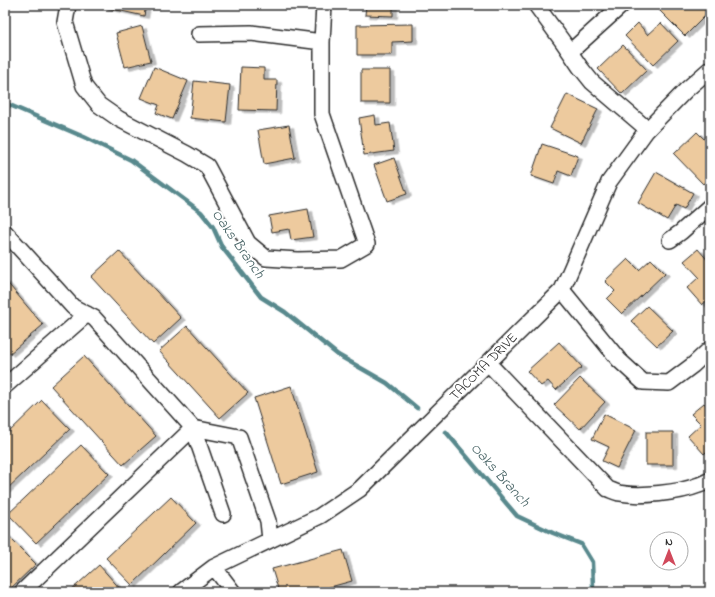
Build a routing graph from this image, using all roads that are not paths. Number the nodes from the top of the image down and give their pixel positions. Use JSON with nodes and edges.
{"nodes":[{"id":1,"x":68,"y":5,"type":"edge"},
{"id":2,"x":324,"y":5,"type":"edge"},
{"id":3,"x":536,"y":5,"type":"edge"},
{"id":4,"x":622,"y":5,"type":"edge"},
{"id":5,"x":199,"y":34,"type":"dead end"},
{"id":6,"x":322,"y":42,"type":"junction"},
{"id":7,"x":570,"y":52,"type":"junction"},
{"id":8,"x":710,"y":69,"type":"edge"},
{"id":9,"x":647,"y":129,"type":"junction"},
{"id":10,"x":710,"y":206,"type":"edge"},
{"id":11,"x":5,"y":232,"type":"edge"},
{"id":12,"x":670,"y":240,"type":"dead end"},
{"id":13,"x":562,"y":290,"type":"junction"},
{"id":14,"x":87,"y":314,"type":"junction"},
{"id":15,"x":710,"y":349,"type":"edge"},
{"id":16,"x":488,"y":363,"type":"junction"},
{"id":17,"x":5,"y":386,"type":"edge"},
{"id":18,"x":193,"y":428,"type":"junction"},
{"id":19,"x":710,"y":480,"type":"edge"},
{"id":20,"x":223,"y":514,"type":"dead end"},
{"id":21,"x":270,"y":540,"type":"junction"},
{"id":22,"x":214,"y":568,"type":"junction"},
{"id":23,"x":22,"y":592,"type":"edge"},
{"id":24,"x":181,"y":592,"type":"edge"},
{"id":25,"x":233,"y":592,"type":"edge"}],
"edges":[{"from":1,"to":6,"type":"street"},
{"from":2,"to":6,"type":"street"},
{"from":3,"to":7,"type":"street"},
{"from":4,"to":7,"type":"street"},
{"from":5,"to":6,"type":"street"},
{"from":7,"to":9,"type":"street"},
{"from":8,"to":9,"type":"street","name":"TACOMA DRIVE"},
{"from":9,"to":13,"type":"street","name":"TACOMA DRIVE"},
{"from":10,"to":12,"type":"street"},
{"from":11,"to":14,"type":"street"},
{"from":13,"to":15,"type":"street"},
{"from":13,"to":16,"type":"street","name":"TACOMA DRIVE"},
{"from":14,"to":17,"type":"street"},
{"from":14,"to":18,"type":"street"},
{"from":16,"to":19,"type":"street"},
{"from":16,"to":21,"type":"street","name":"TACOMA DRIVE"},
{"from":18,"to":20,"type":"street"},
{"from":18,"to":21,"type":"street"},
{"from":18,"to":23,"type":"street"},
{"from":21,"to":22,"type":"street","name":"TACOMA DRIVE"},
{"from":22,"to":24,"type":"street","name":"TACOMA DRIVE"},
{"from":22,"to":25,"type":"street"}]}
